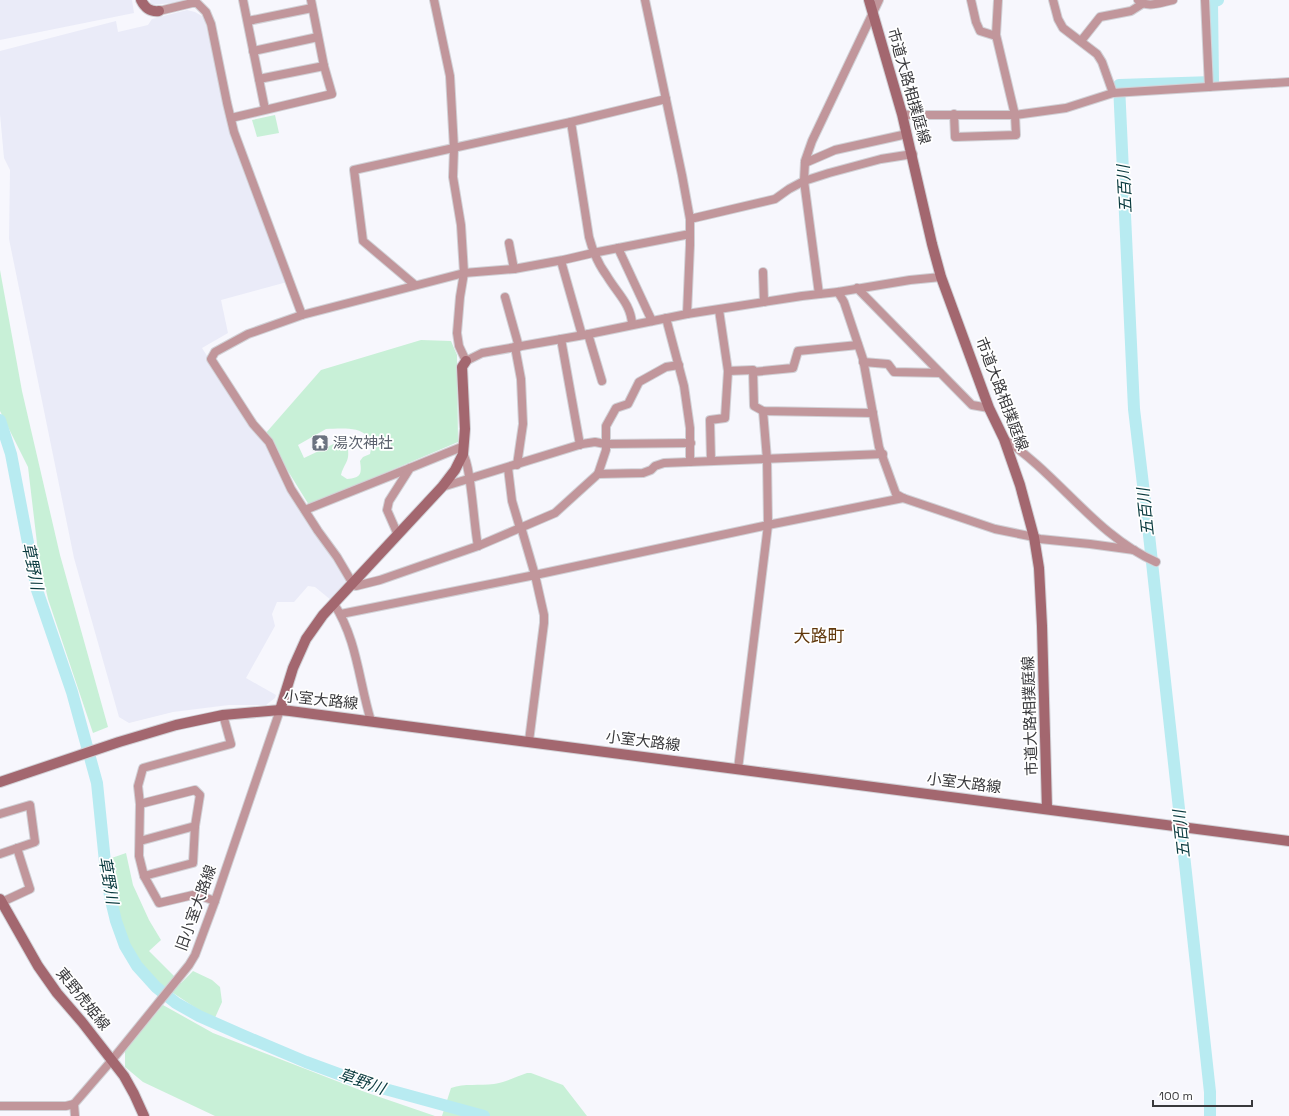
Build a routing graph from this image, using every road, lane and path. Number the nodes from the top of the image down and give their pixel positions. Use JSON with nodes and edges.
{"nodes":[{"id":1,"x":141,"y":0,"type":"edge"},
{"id":2,"x":243,"y":0,"type":"edge"},
{"id":3,"x":434,"y":0,"type":"edge"},
{"id":4,"x":645,"y":0,"type":"edge"},
{"id":5,"x":869,"y":0,"type":"edge"},
{"id":6,"x":879,"y":0,"type":"edge"},
{"id":7,"x":971,"y":0,"type":"edge"},
{"id":8,"x":998,"y":0,"type":"edge"},
{"id":9,"x":1053,"y":0,"type":"edge"},
{"id":10,"x":1173,"y":0,"type":"edge"},
{"id":11,"x":1205,"y":0,"type":"edge"},
{"id":12,"x":198,"y":2,"type":"edge"},
{"id":13,"x":1146,"y":2,"type":"edge"},
{"id":14,"x":312,"y":4,"type":"edge"},
{"id":15,"x":159,"y":11,"type":"joint"},
{"id":16,"x":873,"y":13,"type":"junction"},
{"id":17,"x":248,"y":21,"type":"junction"},
{"id":18,"x":996,"y":36,"type":"junction"},
{"id":19,"x":318,"y":37,"type":"junction"},
{"id":20,"x":1081,"y":41,"type":"junction"},
{"id":21,"x":253,"y":51,"type":"junction"},
{"id":22,"x":324,"y":66,"type":"junction"},
{"id":23,"x":259,"y":79,"type":"junction"},
{"id":24,"x":1289,"y":82,"type":"edge"},
{"id":25,"x":1209,"y":87,"type":"junction"},
{"id":26,"x":1113,"y":93,"type":"junction"},
{"id":27,"x":666,"y":99,"type":"junction"},
{"id":28,"x":265,"y":109,"type":"junction"},
{"id":29,"x":902,"y":114,"type":"junction"},
{"id":30,"x":954,"y":114,"type":"junction"},
{"id":31,"x":1015,"y":115,"type":"junction"},
{"id":32,"x":231,"y":118,"type":"junction"},
{"id":33,"x":571,"y":122,"type":"junction"},
{"id":34,"x":907,"y":134,"type":"junction"},
{"id":35,"x":454,"y":148,"type":"junction"},
{"id":36,"x":912,"y":154,"type":"junction"},
{"id":37,"x":805,"y":163,"type":"junction"},
{"id":38,"x":804,"y":181,"type":"junction"},
{"id":39,"x":690,"y":219,"type":"junction"},
{"id":40,"x":690,"y":234,"type":"junction"},
{"id":41,"x":509,"y":243,"type":"dead end"},
{"id":42,"x":618,"y":248,"type":"junction"},
{"id":43,"x":593,"y":253,"type":"junction"},
{"id":44,"x":561,"y":261,"type":"junction"},
{"id":45,"x":514,"y":269,"type":"junction"},
{"id":46,"x":763,"y":272,"type":"dead end"},
{"id":47,"x":464,"y":273,"type":"junction"},
{"id":48,"x":941,"y":277,"type":"junction"},
{"id":49,"x":415,"y":285,"type":"junction"},
{"id":50,"x":857,"y":288,"type":"junction"},
{"id":51,"x":838,"y":292,"type":"junction"},
{"id":52,"x":819,"y":294,"type":"junction"},
{"id":53,"x":504,"y":297,"type":"dead end"},
{"id":54,"x":764,"y":302,"type":"junction"},
{"id":55,"x":719,"y":310,"type":"junction"},
{"id":56,"x":687,"y":314,"type":"junction"},
{"id":57,"x":302,"y":315,"type":"junction"},
{"id":58,"x":666,"y":318,"type":"junction"},
{"id":59,"x":652,"y":321,"type":"junction"},
{"id":60,"x":632,"y":324,"type":"junction"},
{"id":61,"x":585,"y":334,"type":"junction"},
{"id":62,"x":561,"y":339,"type":"junction"},
{"id":63,"x":858,"y":345,"type":"junction"},
{"id":64,"x":517,"y":347,"type":"junction"},
{"id":65,"x":466,"y":361,"type":"junction"},
{"id":66,"x":863,"y":362,"type":"junction"},
{"id":67,"x":679,"y":365,"type":"junction"},
{"id":68,"x":728,"y":371,"type":"junction"},
{"id":69,"x":753,"y":372,"type":"junction"},
{"id":70,"x":940,"y":373,"type":"junction"},
{"id":71,"x":602,"y":381,"type":"dead end"},
{"id":72,"x":989,"y":408,"type":"junction"},
{"id":73,"x":762,"y":412,"type":"junction"},
{"id":74,"x":873,"y":413,"type":"junction"},
{"id":75,"x":1004,"y":439,"type":"junction"},
{"id":76,"x":691,"y":443,"type":"junction"},
{"id":77,"x":605,"y":444,"type":"junction"},
{"id":78,"x":580,"y":445,"type":"junction"},
{"id":79,"x":463,"y":450,"type":"junction"},
{"id":80,"x":883,"y":454,"type":"junction"},
{"id":81,"x":767,"y":459,"type":"junction"},
{"id":82,"x":711,"y":461,"type":"junction"},
{"id":83,"x":690,"y":462,"type":"junction"},
{"id":84,"x":517,"y":465,"type":"junction"},
{"id":85,"x":410,"y":468,"type":"junction"},
{"id":86,"x":508,"y":468,"type":"junction"},
{"id":87,"x":598,"y":474,"type":"junction"},
{"id":88,"x":470,"y":480,"type":"junction"},
{"id":89,"x":442,"y":487,"type":"junction"},
{"id":90,"x":903,"y":498,"type":"junction"},
{"id":91,"x":305,"y":510,"type":"junction"},
{"id":92,"x":768,"y":525,"type":"junction"},
{"id":93,"x":520,"y":528,"type":"junction"},
{"id":94,"x":398,"y":535,"type":"junction"},
{"id":95,"x":1034,"y":537,"type":"junction"},
{"id":96,"x":478,"y":546,"type":"junction"},
{"id":97,"x":1134,"y":550,"type":"junction"},
{"id":98,"x":1156,"y":562,"type":"dead end"},
{"id":99,"x":534,"y":575,"type":"junction"},
{"id":100,"x":353,"y":584,"type":"junction"},
{"id":101,"x":334,"y":604,"type":"junction"},
{"id":102,"x":341,"y":614,"type":"junction"},
{"id":103,"x":280,"y":710,"type":"junction"},
{"id":104,"x":223,"y":716,"type":"junction"},
{"id":105,"x":372,"y":720,"type":"junction"},
{"id":106,"x":529,"y":741,"type":"junction"},
{"id":107,"x":738,"y":769,"type":"junction"},
{"id":108,"x":0,"y":782,"type":"edge"},
{"id":109,"x":140,"y":804,"type":"junction"},
{"id":110,"x":1047,"y":809,"type":"junction"},
{"id":111,"x":0,"y":814,"type":"edge"},
{"id":112,"x":195,"y":826,"type":"junction"},
{"id":113,"x":140,"y":841,"type":"junction"},
{"id":114,"x":1289,"y":841,"type":"edge"},
{"id":115,"x":17,"y":848,"type":"junction"},
{"id":116,"x":0,"y":854,"type":"edge"},
{"id":117,"x":144,"y":876,"type":"junction"},
{"id":118,"x":1,"y":901,"type":"edge"},
{"id":119,"x":215,"y":901,"type":"junction"},
{"id":120,"x":115,"y":1056,"type":"junction"},
{"id":121,"x":74,"y":1104,"type":"junction"},
{"id":122,"x":0,"y":1106,"type":"edge"},
{"id":123,"x":75,"y":1116,"type":"edge"},
{"id":124,"x":144,"y":1116,"type":"edge"}],
"edges":[{"from":1,"to":15,"type":"main road"},
{"from":2,"to":17,"type":"street"},
{"from":3,"to":35,"type":"street"},
{"from":4,"to":27,"type":"street"},
{"from":5,"to":16,"type":"main road","name":"市道大路相撲庭線"},
{"from":6,"to":16,"type":"street"},
{"from":7,"to":18,"type":"street"},
{"from":8,"to":18,"type":"street"},
{"from":9,"to":20,"type":"street"},
{"from":10,"to":13,"type":"street"},
{"from":11,"to":25,"type":"street"},
{"from":12,"to":15,"type":"street"},
{"from":12,"to":32,"type":"street"},
{"from":13,"to":20,"type":"street"},
{"from":14,"to":17,"type":"street"},
{"from":14,"to":19,"type":"street"},
{"from":16,"to":29,"type":"main road","name":"市道大路相撲庭線"},
{"from":16,"to":37,"type":"street"},
{"from":17,"to":21,"type":"street"},
{"from":18,"to":31,"type":"street"},
{"from":19,"to":21,"type":"street"},
{"from":19,"to":22,"type":"street"},
{"from":20,"to":26,"type":"street"},
{"from":21,"to":23,"type":"street"},
{"from":22,"to":23,"type":"street"},
{"from":22,"to":28,"type":"street"},
{"from":23,"to":28,"type":"street"},
{"from":24,"to":25,"type":"street"},
{"from":25,"to":26,"type":"street"},
{"from":26,"to":31,"type":"street"},
{"from":27,"to":33,"type":"street"},
{"from":27,"to":39,"type":"street"},
{"from":28,"to":32,"type":"street"},
{"from":29,"to":30,"type":"street"},
{"from":29,"to":34,"type":"main road","name":"市道大路相撲庭線"},
{"from":30,"to":31,"type":"street"},
{"from":30,"to":31,"type":"street"},
{"from":32,"to":57,"type":"street"},
{"from":33,"to":35,"type":"street"},
{"from":33,"to":43,"type":"street"},
{"from":34,"to":36,"type":"main road","name":"市道大路相撲庭線"},
{"from":34,"to":37,"type":"street"},
{"from":35,"to":47,"type":"street"},
{"from":35,"to":49,"type":"street"},
{"from":36,"to":38,"type":"street"},
{"from":36,"to":48,"type":"main road","name":"市道大路相撲庭線"},
{"from":37,"to":38,"type":"street"},
{"from":38,"to":39,"type":"street"},
{"from":38,"to":52,"type":"street"},
{"from":39,"to":40,"type":"street"},
{"from":40,"to":42,"type":"street"},
{"from":40,"to":56,"type":"street"},
{"from":41,"to":45,"type":"street"},
{"from":42,"to":43,"type":"street"},
{"from":42,"to":59,"type":"street"},
{"from":43,"to":44,"type":"street"},
{"from":43,"to":60,"type":"street"},
{"from":44,"to":45,"type":"street"},
{"from":44,"to":61,"type":"street"},
{"from":45,"to":47,"type":"street"},
{"from":46,"to":54,"type":"street"},
{"from":47,"to":49,"type":"street"},
{"from":47,"to":65,"type":"street"},
{"from":48,"to":50,"type":"street"},
{"from":48,"to":72,"type":"main road","name":"市道大路相撲庭線"},
{"from":49,"to":57,"type":"street"},
{"from":50,"to":51,"type":"street"},
{"from":50,"to":70,"type":"street"},
{"from":51,"to":52,"type":"street"},
{"from":51,"to":63,"type":"street"},
{"from":52,"to":54,"type":"street"},
{"from":53,"to":64,"type":"street"},
{"from":54,"to":55,"type":"street"},
{"from":55,"to":56,"type":"street"},
{"from":55,"to":68,"type":"street"},
{"from":56,"to":58,"type":"street"},
{"from":57,"to":91,"type":"street"},
{"from":58,"to":59,"type":"street"},
{"from":58,"to":67,"type":"street"},
{"from":59,"to":60,"type":"street"},
{"from":60,"to":61,"type":"street"},
{"from":61,"to":62,"type":"street"},
{"from":61,"to":71,"type":"street"},
{"from":62,"to":64,"type":"street"},
{"from":62,"to":78,"type":"street"},
{"from":63,"to":66,"type":"street"},
{"from":63,"to":69,"type":"street"},
{"from":64,"to":65,"type":"street"},
{"from":64,"to":84,"type":"street"},
{"from":65,"to":79,"type":"main road"},
{"from":66,"to":70,"type":"street"},
{"from":66,"to":74,"type":"street"},
{"from":67,"to":76,"type":"street"},
{"from":67,"to":77,"type":"street"},
{"from":68,"to":69,"type":"street"},
{"from":68,"to":82,"type":"street"},
{"from":69,"to":73,"type":"street"},
{"from":70,"to":72,"type":"street"},
{"from":72,"to":75,"type":"main road","name":"市道大路相撲庭線"},
{"from":73,"to":74,"type":"street"},
{"from":73,"to":81,"type":"street"},
{"from":74,"to":80,"type":"street"},
{"from":75,"to":95,"type":"main road","name":"市道大路相撲庭線"},
{"from":75,"to":97,"type":"street"},
{"from":76,"to":77,"type":"street"},
{"from":76,"to":83,"type":"street"},
{"from":77,"to":78,"type":"street"},
{"from":77,"to":87,"type":"street"},
{"from":78,"to":84,"type":"street"},
{"from":79,"to":85,"type":"street"},
{"from":79,"to":88,"type":"street"},
{"from":79,"to":89,"type":"main road"},
{"from":80,"to":81,"type":"street"},
{"from":80,"to":90,"type":"street"},
{"from":81,"to":82,"type":"street"},
{"from":81,"to":92,"type":"street"},
{"from":82,"to":83,"type":"street"},
{"from":83,"to":87,"type":"street"},
{"from":84,"to":86,"type":"street"},
{"from":85,"to":91,"type":"street"},
{"from":85,"to":94,"type":"street"},
{"from":86,"to":88,"type":"street"},
{"from":86,"to":93,"type":"street"},
{"from":87,"to":93,"type":"street"},
{"from":88,"to":89,"type":"street"},
{"from":88,"to":96,"type":"street"},
{"from":89,"to":94,"type":"main road"},
{"from":90,"to":92,"type":"street"},
{"from":90,"to":95,"type":"street"},
{"from":91,"to":100,"type":"street"},
{"from":92,"to":99,"type":"street"},
{"from":92,"to":107,"type":"street"},
{"from":93,"to":96,"type":"street"},
{"from":93,"to":99,"type":"street"},
{"from":94,"to":100,"type":"main road"},
{"from":95,"to":97,"type":"street"},
{"from":95,"to":110,"type":"main road","name":"市道大路相撲庭線"},
{"from":96,"to":100,"type":"street"},
{"from":97,"to":98,"type":"street"},
{"from":99,"to":102,"type":"street"},
{"from":99,"to":106,"type":"street"},
{"from":100,"to":101,"type":"main road"},
{"from":101,"to":102,"type":"street"},
{"from":101,"to":103,"type":"main road"},
{"from":102,"to":105,"type":"street"},
{"from":103,"to":104,"type":"main road","name":"小室大路線"},
{"from":103,"to":105,"type":"main road","name":"小室大路線"},
{"from":103,"to":119,"type":"street","name":"旧小室大路線"},
{"from":104,"to":108,"type":"main road","name":"小室大路線"},
{"from":104,"to":109,"type":"street"},
{"from":105,"to":106,"type":"main road","name":"小室大路線"},
{"from":106,"to":107,"type":"main road","name":"小室大路線"},
{"from":107,"to":110,"type":"main road","name":"小室大路線"},
{"from":109,"to":112,"type":"street"},
{"from":109,"to":113,"type":"street"},
{"from":110,"to":114,"type":"main road","name":"小室大路線"},
{"from":111,"to":115,"type":"street"},
{"from":112,"to":113,"type":"street"},
{"from":112,"to":117,"type":"street"},
{"from":113,"to":117,"type":"street"},
{"from":115,"to":116,"type":"street"},
{"from":115,"to":118,"type":"street"},
{"from":117,"to":119,"type":"street"},
{"from":118,"to":120,"type":"main road","name":"東野虎姫線"},
{"from":119,"to":120,"type":"street","name":"旧小室大路線"},
{"from":120,"to":121,"type":"street","name":"旧小室大路線"},
{"from":120,"to":124,"type":"main road","name":"東野虎姫線"},
{"from":121,"to":122,"type":"street"},
{"from":121,"to":123,"type":"street"}]}
